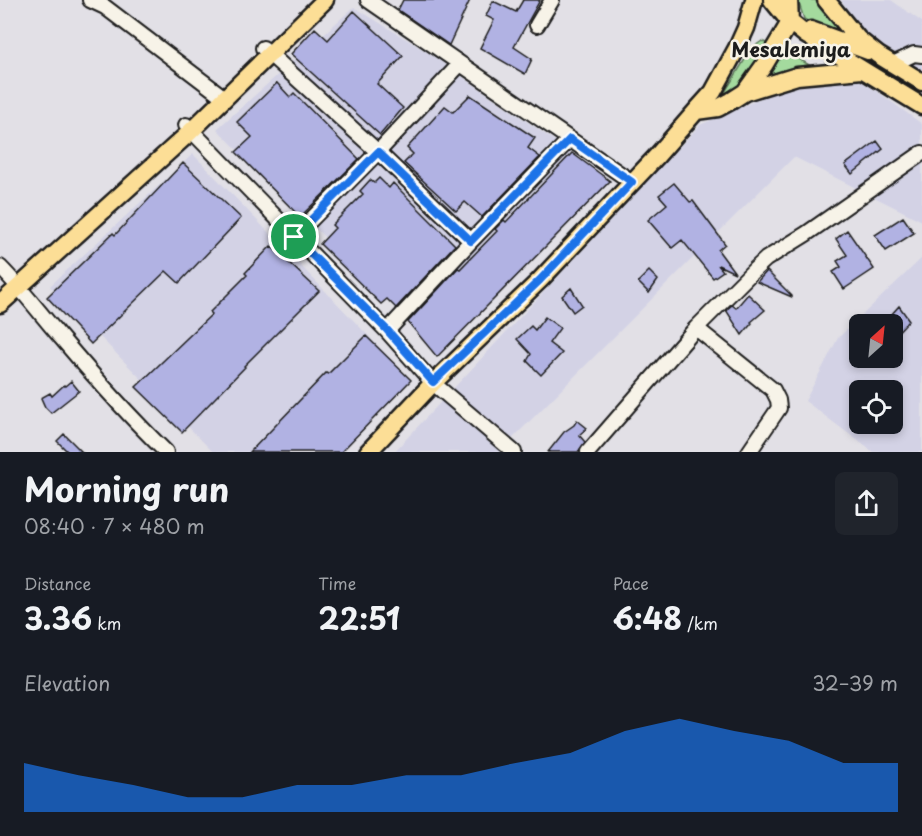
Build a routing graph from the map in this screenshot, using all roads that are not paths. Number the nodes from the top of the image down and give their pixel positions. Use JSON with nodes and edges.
{"nodes":[{"id":1,"x":90,"y":0,"type":"edge"},
{"id":2,"x":311,"y":0,"type":"edge"},
{"id":3,"x":325,"y":0,"type":"edge"},
{"id":4,"x":368,"y":0,"type":"edge"},
{"id":5,"x":552,"y":0,"type":"edge"},
{"id":6,"x":754,"y":0,"type":"edge"},
{"id":7,"x":772,"y":0,"type":"edge"},
{"id":8,"x":789,"y":0,"type":"edge"},
{"id":9,"x":826,"y":0,"type":"edge"},
{"id":10,"x":110,"y":4,"type":"edge"},
{"id":11,"x":790,"y":22,"type":"junction"},
{"id":12,"x":537,"y":25,"type":"dead end"},
{"id":13,"x":266,"y":51,"type":"junction"},
{"id":14,"x":878,"y":55,"type":"junction"},
{"id":15,"x":922,"y":55,"type":"edge"},
{"id":16,"x":460,"y":64,"type":"junction"},
{"id":17,"x":893,"y":64,"type":"junction"},
{"id":18,"x":862,"y":70,"type":"junction"},
{"id":19,"x":922,"y":82,"type":"edge"},
{"id":20,"x":744,"y":92,"type":"junction"},
{"id":21,"x":218,"y":93,"type":"junction"},
{"id":22,"x":922,"y":106,"type":"edge"},
{"id":23,"x":696,"y":111,"type":"junction"},
{"id":24,"x":188,"y":128,"type":"junction"},
{"id":25,"x":570,"y":139,"type":"junction"},
{"id":26,"x":378,"y":152,"type":"junction"},
{"id":27,"x":922,"y":153,"type":"edge"},
{"id":28,"x":632,"y":182,"type":"junction"},
{"id":29,"x":294,"y":237,"type":"junction"},
{"id":30,"x":471,"y":241,"type":"junction"},
{"id":31,"x":0,"y":267,"type":"edge"},
{"id":32,"x":17,"y":284,"type":"junction"},
{"id":33,"x":0,"y":294,"type":"edge"},
{"id":34,"x":0,"y":304,"type":"edge"},
{"id":35,"x":696,"y":328,"type":"junction"},
{"id":36,"x":387,"y":330,"type":"junction"},
{"id":37,"x":433,"y":382,"type":"junction"},
{"id":38,"x":166,"y":452,"type":"edge"},
{"id":39,"x":368,"y":452,"type":"edge"},
{"id":40,"x":514,"y":452,"type":"edge"},
{"id":41,"x":588,"y":452,"type":"edge"},
{"id":42,"x":749,"y":452,"type":"edge"}],
"edges":[{"from":1,"to":10,"type":"street"},
{"from":2,"to":13,"type":"main road"},
{"from":3,"to":13,"type":"main road"},
{"from":4,"to":16,"type":"street"},
{"from":5,"to":12,"type":"street"},
{"from":6,"to":23,"type":"main road"},
{"from":7,"to":11,"type":"main road"},
{"from":8,"to":11,"type":"main road"},
{"from":9,"to":14,"type":"main road"},
{"from":10,"to":21,"type":"street"},
{"from":11,"to":14,"type":"main road"},
{"from":11,"to":18,"type":"main road"},
{"from":11,"to":20,"type":"main road"},
{"from":13,"to":21,"type":"main road"},
{"from":13,"to":24,"type":"main road"},
{"from":13,"to":26,"type":"street"},
{"from":14,"to":17,"type":"main road"},
{"from":15,"to":17,"type":"street"},
{"from":16,"to":25,"type":"street"},
{"from":16,"to":26,"type":"street"},
{"from":17,"to":19,"type":"main road"},
{"from":18,"to":20,"type":"main road"},
{"from":18,"to":22,"type":"main road"},
{"from":20,"to":23,"type":"main road"},
{"from":21,"to":24,"type":"main road"},
{"from":23,"to":28,"type":"main road"},
{"from":24,"to":29,"type":"street"},
{"from":24,"to":32,"type":"main road"},
{"from":25,"to":28,"type":"street"},
{"from":25,"to":30,"type":"street"},
{"from":26,"to":29,"type":"street"},
{"from":26,"to":30,"type":"street"},
{"from":27,"to":35,"type":"street"},
{"from":28,"to":37,"type":"main road"},
{"from":29,"to":36,"type":"street"},
{"from":30,"to":36,"type":"street"},
{"from":31,"to":32,"type":"street"},
{"from":32,"to":33,"type":"main road"},
{"from":32,"to":34,"type":"main road"},
{"from":32,"to":38,"type":"street"},
{"from":35,"to":41,"type":"street"},
{"from":35,"to":42,"type":"street"},
{"from":36,"to":37,"type":"street"},
{"from":37,"to":39,"type":"main road"},
{"from":37,"to":40,"type":"street"}]}
